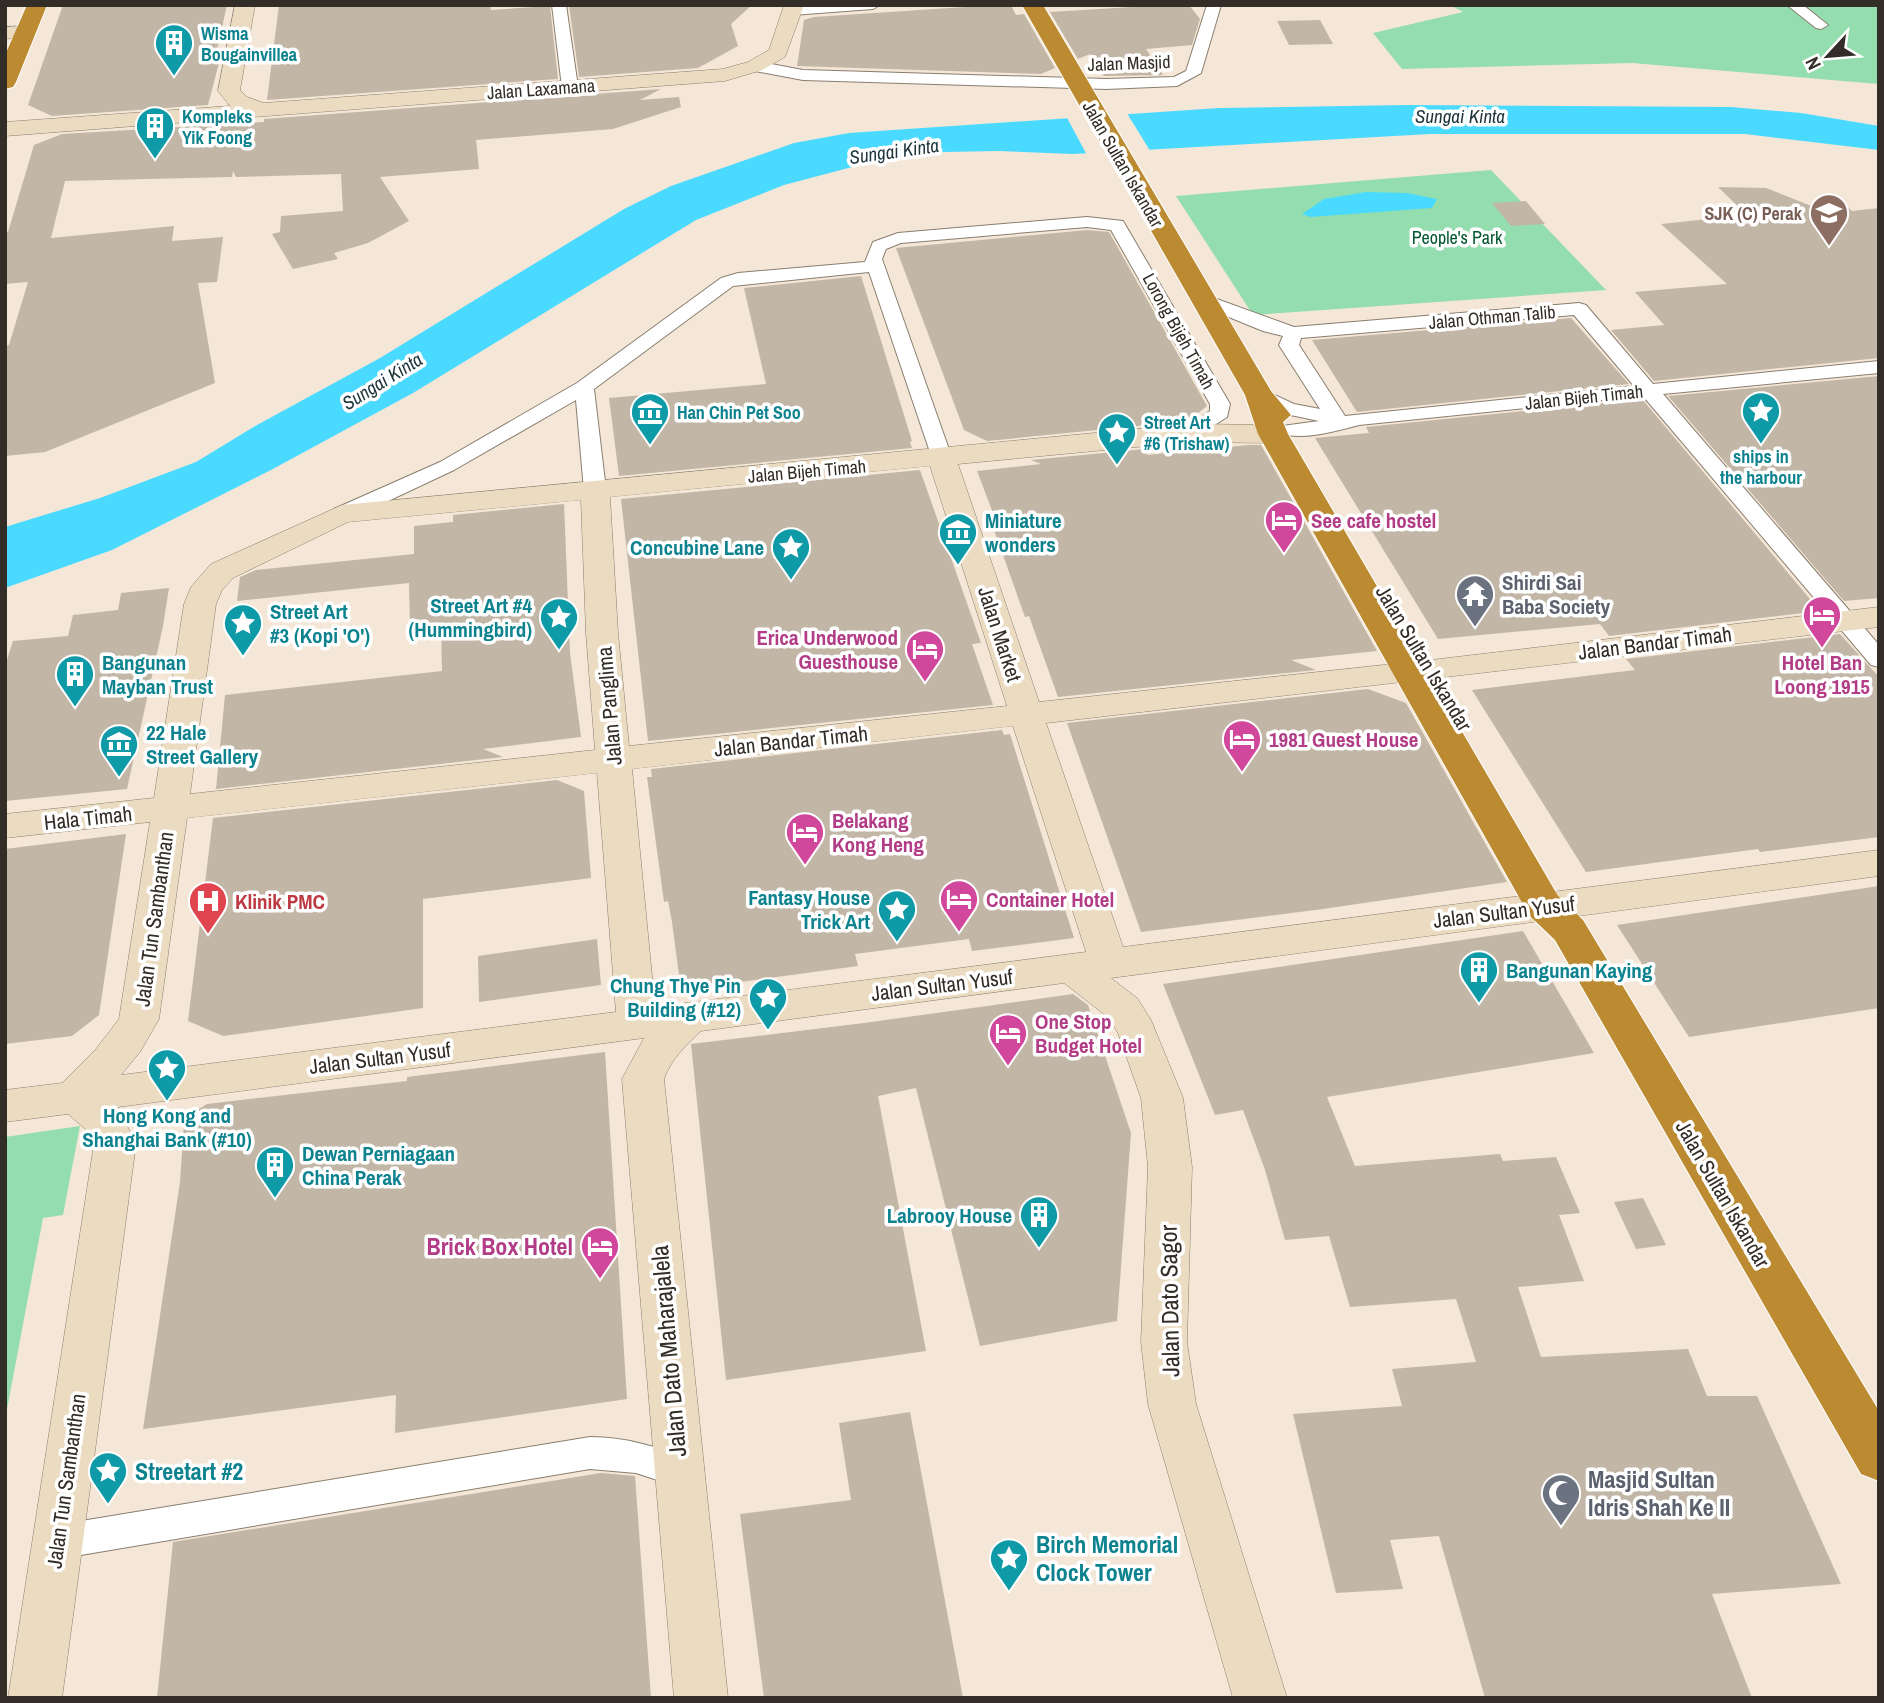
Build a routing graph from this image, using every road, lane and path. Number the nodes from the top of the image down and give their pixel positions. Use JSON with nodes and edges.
{"nodes":[{"id":1,"x":37,"y":5,"type":"edge"},
{"id":2,"x":245,"y":5,"type":"edge"},
{"id":3,"x":559,"y":5,"type":"edge"},
{"id":4,"x":873,"y":5,"type":"edge"},
{"id":5,"x":1032,"y":5,"type":"edge"},
{"id":6,"x":1794,"y":5,"type":"edge"},
{"id":7,"x":1215,"y":6,"type":"edge"},
{"id":8,"x":793,"y":8,"type":"edge"},
{"id":9,"x":1821,"y":25,"type":"dead end"},
{"id":10,"x":15,"y":33,"type":"edge"},
{"id":11,"x":755,"y":66,"type":"junction"},
{"id":12,"x":5,"y":82,"type":"edge"},
{"id":13,"x":570,"y":87,"type":"junction"},
{"id":14,"x":1078,"y":87,"type":"junction"},
{"id":15,"x":229,"y":91,"type":"junction"},
{"id":16,"x":264,"y":110,"type":"junction"},
{"id":17,"x":5,"y":121,"type":"edge"},
{"id":18,"x":5,"y":129,"type":"edge"},
{"id":19,"x":1110,"y":223,"type":"joint"},
{"id":20,"x":875,"y":266,"type":"junction"},
{"id":21,"x":1203,"y":300,"type":"junction"},
{"id":22,"x":1294,"y":333,"type":"junction"},
{"id":23,"x":1869,"y":368,"type":"edge"},
{"id":24,"x":584,"y":387,"type":"junction"},
{"id":25,"x":1879,"y":388,"type":"edge"},
{"id":26,"x":1647,"y":390,"type":"junction"},
{"id":27,"x":1259,"y":395,"type":"junction"},
{"id":28,"x":1335,"y":417,"type":"junction"},
{"id":29,"x":1358,"y":419,"type":"junction"},
{"id":30,"x":1281,"y":432,"type":"junction"},
{"id":31,"x":1189,"y":433,"type":"junction"},
{"id":32,"x":942,"y":458,"type":"junction"},
{"id":33,"x":595,"y":489,"type":"junction"},
{"id":34,"x":342,"y":514,"type":"junction"},
{"id":35,"x":1879,"y":617,"type":"edge"},
{"id":36,"x":1845,"y":621,"type":"junction"},
{"id":37,"x":1879,"y":660,"type":"edge"},
{"id":38,"x":1421,"y":671,"type":"junction"},
{"id":39,"x":1027,"y":715,"type":"junction"},
{"id":40,"x":613,"y":758,"type":"junction"},
{"id":41,"x":170,"y":810,"type":"junction"},
{"id":42,"x":5,"y":826,"type":"edge"},
{"id":43,"x":1879,"y":863,"type":"edge"},
{"id":44,"x":1560,"y":913,"type":"junction"},
{"id":45,"x":1090,"y":966,"type":"junction"},
{"id":46,"x":687,"y":1020,"type":"junction"},
{"id":47,"x":637,"y":1025,"type":"junction"},
{"id":48,"x":74,"y":1096,"type":"junction"},
{"id":49,"x":5,"y":1106,"type":"edge"},
{"id":50,"x":1879,"y":1458,"type":"edge"},
{"id":51,"x":679,"y":1471,"type":"junction"},
{"id":52,"x":57,"y":1542,"type":"junction"},
{"id":53,"x":35,"y":1698,"type":"edge"},
{"id":54,"x":701,"y":1698,"type":"edge"},
{"id":55,"x":1260,"y":1698,"type":"edge"}],
"edges":[{"from":1,"to":10,"type":"highway"},
{"from":2,"to":15,"type":"street"},
{"from":3,"to":13,"type":"street"},
{"from":4,"to":8,"type":"street"},
{"from":5,"to":14,"type":"highway","name":"Jalan Sultan Iskandar"},
{"from":6,"to":9,"type":"street"},
{"from":7,"to":14,"type":"street","name":"Jalan Masjid"},
{"from":8,"to":11,"type":"street"},
{"from":10,"to":12,"type":"highway"},
{"from":11,"to":13,"type":"street","name":"Jalan Laxamana"},
{"from":11,"to":14,"type":"street","name":"Jalan Laxamana"},
{"from":13,"to":16,"type":"street","name":"Jalan Laxamana"},
{"from":14,"to":21,"type":"highway","name":"Jalan Sultan Iskandar"},
{"from":15,"to":16,"type":"street"},
{"from":15,"to":17,"type":"street"},
{"from":16,"to":18,"type":"street","name":"Jalan Laxamana"},
{"from":19,"to":20,"type":"street"},
{"from":19,"to":31,"type":"street","name":"Lorong Bijeh Timah"},
{"from":20,"to":24,"type":"street"},
{"from":20,"to":32,"type":"street","name":"Jalan Market"},
{"from":21,"to":22,"type":"street","name":"Jalan Othman Talib"},
{"from":21,"to":27,"type":"highway","name":"Jalan Sultan Iskandar"},
{"from":22,"to":26,"type":"street","name":"Jalan Othman Talib"},
{"from":22,"to":28,"type":"street"},
{"from":23,"to":25,"type":"street"},
{"from":23,"to":26,"type":"street","name":"Jalan Bijeh Timah"},
{"from":24,"to":33,"type":"street","name":"Jalan Panglima"},
{"from":24,"to":34,"type":"street"},
{"from":26,"to":29,"type":"street","name":"Jalan Bijeh Timah"},
{"from":26,"to":36,"type":"street","name":"Jalan Othman Talib"},
{"from":27,"to":28,"type":"street"},
{"from":27,"to":30,"type":"highway","name":"Jalan Sultan Iskandar"},
{"from":28,"to":29,"type":"street"},
{"from":29,"to":30,"type":"street","name":"Jalan Bijeh Timah"},
{"from":30,"to":31,"type":"street","name":"Jalan Bijeh Timah"},
{"from":30,"to":38,"type":"highway","name":"Jalan Sultan Iskandar"},
{"from":31,"to":32,"type":"street","name":"Jalan Bijeh Timah"},
{"from":32,"to":33,"type":"street","name":"Jalan Bijeh Timah"},
{"from":32,"to":39,"type":"street","name":"Jalan Market"},
{"from":33,"to":34,"type":"street","name":"Jalan Bijeh Timah"},
{"from":33,"to":40,"type":"street","name":"Jalan Panglima"},
{"from":34,"to":41,"type":"street","name":"Jalan Tun Sambanthan"},
{"from":35,"to":36,"type":"street","name":"Jalan Bandar Timah"},
{"from":36,"to":37,"type":"street","name":"Jalan Othman Talib"},
{"from":36,"to":38,"type":"street","name":"Jalan Bandar Timah"},
{"from":38,"to":39,"type":"street","name":"Jalan Bandar Timah"},
{"from":38,"to":44,"type":"highway","name":"Jalan Sultan Iskandar"},
{"from":39,"to":40,"type":"street","name":"Jalan Bandar Timah"},
{"from":39,"to":45,"type":"street","name":"Jalan Market"},
{"from":40,"to":41,"type":"street","name":"Jalan Bandar Timah"},
{"from":40,"to":47,"type":"street","name":"Jalan Panglima"},
{"from":41,"to":42,"type":"street","name":"Hala Timah"},
{"from":41,"to":48,"type":"street","name":"Jalan Tun Sambanthan"},
{"from":43,"to":44,"type":"street","name":"Jalan Sultan Yusuf"},
{"from":44,"to":45,"type":"street","name":"Jalan Sultan Yusuf"},
{"from":44,"to":50,"type":"highway","name":"Jalan Sultan Iskandar"},
{"from":45,"to":46,"type":"street","name":"Jalan Sultan Yusuf"},
{"from":45,"to":55,"type":"street","name":"Jalan Dato Sagor"},
{"from":46,"to":47,"type":"street","name":"Jalan Sultan Yusuf"},
{"from":46,"to":51,"type":"street","name":"Jalan Dato Maharajalela"},
{"from":47,"to":48,"type":"street","name":"Jalan Sultan Yusuf"},
{"from":48,"to":49,"type":"street","name":"Jalan Sultan Yusuf"},
{"from":48,"to":52,"type":"street","name":"Jalan Tun Sambanthan"},
{"from":51,"to":52,"type":"street"},
{"from":51,"to":54,"type":"street","name":"Jalan Dato Maharajalela"},
{"from":52,"to":53,"type":"street","name":"Jalan Tun Sambanthan"}]}
